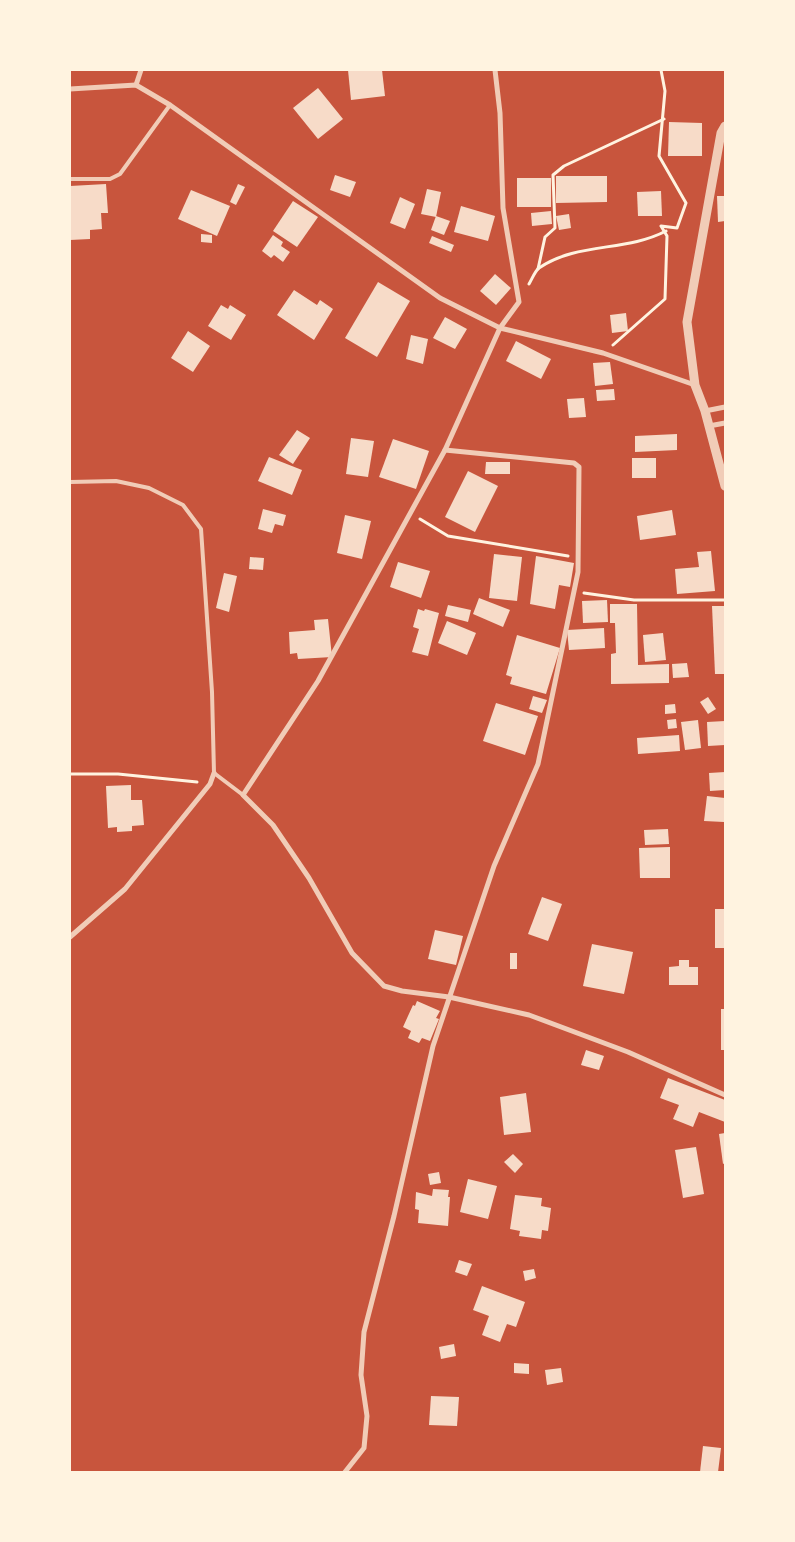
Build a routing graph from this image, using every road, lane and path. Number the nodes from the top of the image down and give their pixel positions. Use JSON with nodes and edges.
{"nodes":[{"id":1,"x":141,"y":70,"type":"edge"},
{"id":2,"x":495,"y":70,"type":"edge"},
{"id":3,"x":661,"y":70,"type":"edge"},
{"id":4,"x":136,"y":85,"type":"junction"},
{"id":5,"x":70,"y":89,"type":"edge"},
{"id":6,"x":170,"y":105,"type":"junction"},
{"id":7,"x":664,"y":119,"type":"junction"},
{"id":8,"x":725,"y":126,"type":"edge"},
{"id":9,"x":70,"y":179,"type":"edge"},
{"id":10,"x":666,"y":231,"type":"junction"},
{"id":11,"x":538,"y":268,"type":"junction"},
{"id":12,"x":519,"y":302,"type":"junction"},
{"id":13,"x":500,"y":328,"type":"junction"},
{"id":14,"x":603,"y":353,"type":"junction"},
{"id":15,"x":695,"y":385,"type":"junction"},
{"id":16,"x":725,"y":407,"type":"edge"},
{"id":17,"x":705,"y":411,"type":"junction"},
{"id":18,"x":725,"y":423,"type":"edge"},
{"id":19,"x":709,"y":426,"type":"junction"},
{"id":20,"x":445,"y":450,"type":"junction"},
{"id":21,"x":70,"y":482,"type":"edge"},
{"id":22,"x":725,"y":486,"type":"edge"},
{"id":23,"x":409,"y":512,"type":"junction"},
{"id":24,"x":577,"y":558,"type":"junction"},
{"id":25,"x":574,"y":592,"type":"junction"},
{"id":26,"x":725,"y":600,"type":"edge"},
{"id":27,"x":214,"y":773,"type":"junction"},
{"id":28,"x":70,"y":774,"type":"edge"},
{"id":29,"x":210,"y":784,"type":"junction"},
{"id":30,"x":243,"y":795,"type":"junction"},
{"id":31,"x":70,"y":937,"type":"edge"},
{"id":32,"x":449,"y":997,"type":"junction"},
{"id":33,"x":725,"y":1095,"type":"edge"},
{"id":34,"x":345,"y":1472,"type":"edge"}],
"edges":[{"from":1,"to":4,"type":"street"},
{"from":2,"to":12,"type":"street"},
{"from":3,"to":7,"type":"path"},
{"from":4,"to":5,"type":"street"},
{"from":4,"to":6,"type":"street"},
{"from":6,"to":9,"type":"lane"},
{"from":6,"to":13,"type":"street"},
{"from":7,"to":10,"type":"path"},
{"from":7,"to":11,"type":"path"},
{"from":8,"to":15,"type":"street"},
{"from":10,"to":11,"type":"path"},
{"from":10,"to":14,"type":"path"},
{"from":11,"to":12,"type":"path"},
{"from":12,"to":13,"type":"street"},
{"from":13,"to":14,"type":"street"},
{"from":13,"to":20,"type":"street"},
{"from":14,"to":15,"type":"street"},
{"from":15,"to":17,"type":"street"},
{"from":16,"to":17,"type":"street"},
{"from":17,"to":19,"type":"street"},
{"from":18,"to":19,"type":"street"},
{"from":19,"to":22,"type":"street"},
{"from":20,"to":23,"type":"street"},
{"from":20,"to":24,"type":"street"},
{"from":21,"to":27,"type":"lane"},
{"from":23,"to":24,"type":"path"},
{"from":23,"to":30,"type":"street"},
{"from":24,"to":25,"type":"street"},
{"from":25,"to":26,"type":"path"},
{"from":25,"to":32,"type":"street"},
{"from":27,"to":29,"type":"street"},
{"from":27,"to":30,"type":"lane"},
{"from":28,"to":29,"type":"path"},
{"from":29,"to":31,"type":"street"},
{"from":30,"to":32,"type":"street"},
{"from":32,"to":33,"type":"street"},
{"from":32,"to":34,"type":"street"}]}
